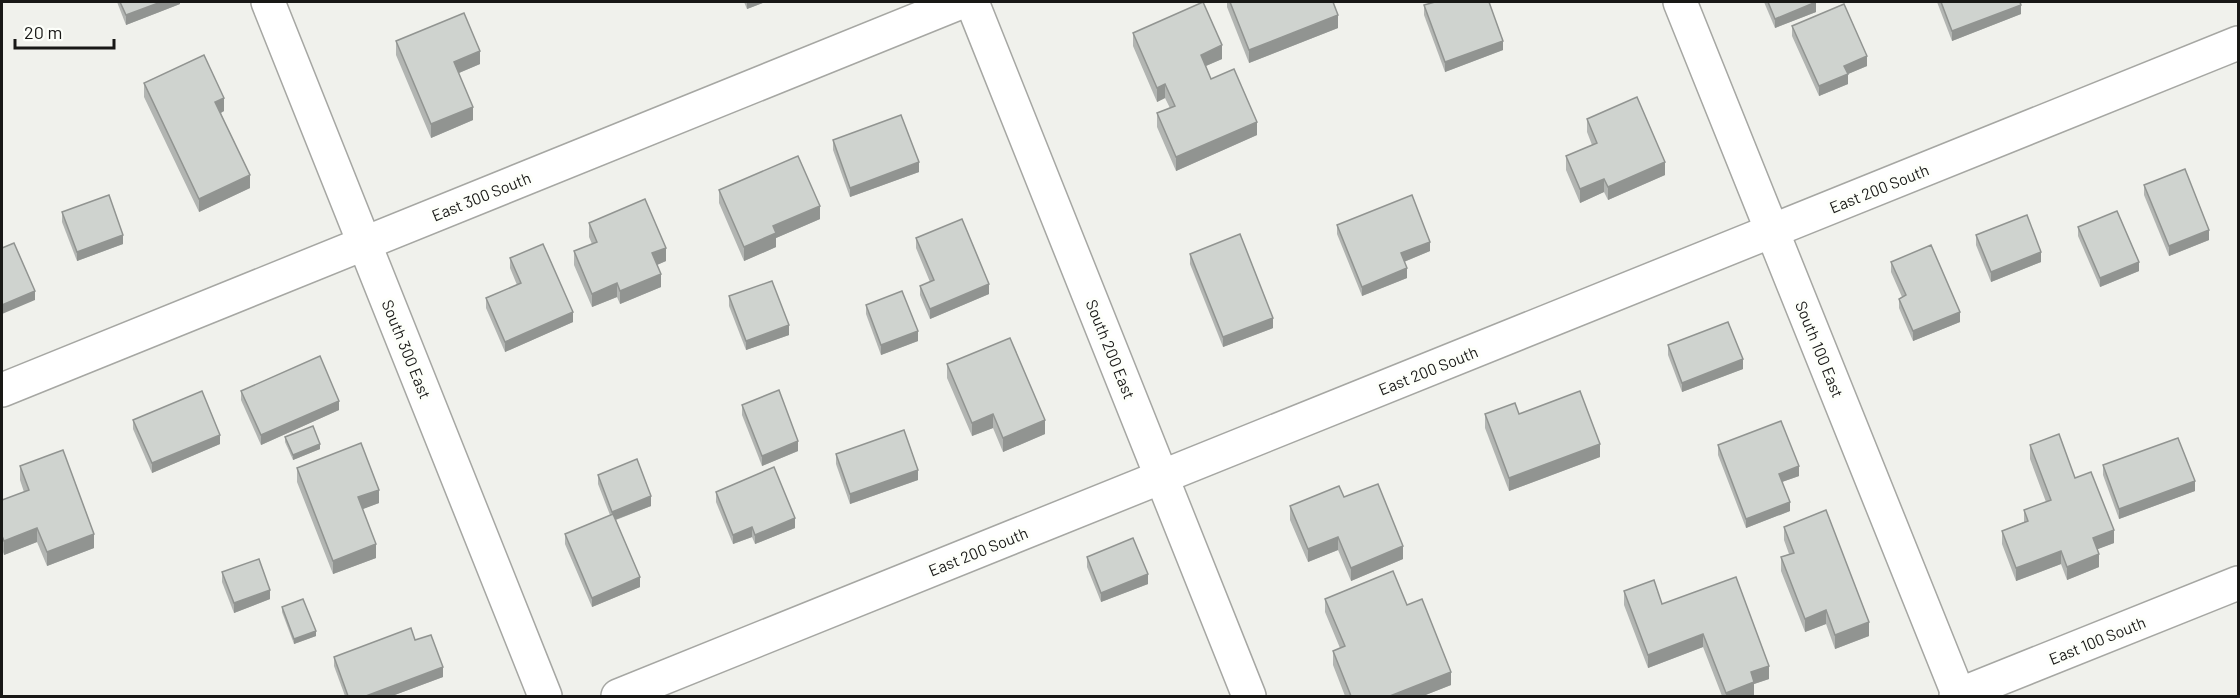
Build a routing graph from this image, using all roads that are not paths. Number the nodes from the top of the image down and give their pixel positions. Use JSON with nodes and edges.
{"nodes":[{"id":1,"x":268,"y":2,"type":"edge"},
{"id":2,"x":961,"y":2,"type":"edge"},
{"id":3,"x":972,"y":2,"type":"edge"},
{"id":4,"x":1680,"y":2,"type":"edge"},
{"id":5,"x":2238,"y":43,"type":"edge"},
{"id":6,"x":1772,"y":231,"type":"junction"},
{"id":7,"x":364,"y":243,"type":"junction"},
{"id":8,"x":2,"y":390,"type":"edge"},
{"id":9,"x":1161,"y":477,"type":"junction"},
{"id":10,"x":2238,"y":583,"type":"edge"},
{"id":11,"x":545,"y":696,"type":"edge"},
{"id":12,"x":618,"y":696,"type":"edge"},
{"id":13,"x":1249,"y":696,"type":"edge"},
{"id":14,"x":1958,"y":696,"type":"edge"}],
"edges":[{"from":1,"to":7,"type":"street","name":"South 300 East"},
{"from":2,"to":7,"type":"street","name":"East 300 South"},
{"from":3,"to":9,"type":"street","name":"South 200 East"},
{"from":4,"to":6,"type":"street","name":"South 100 East"},
{"from":5,"to":6,"type":"street","name":"East 200 South"},
{"from":6,"to":9,"type":"street","name":"East 200 South"},
{"from":6,"to":14,"type":"street","name":"South 100 East"},
{"from":7,"to":8,"type":"street","name":"East 300 South"},
{"from":7,"to":11,"type":"street","name":"South 300 East"},
{"from":9,"to":12,"type":"street","name":"East 200 South"},
{"from":9,"to":13,"type":"street","name":"South 200 East"},
{"from":10,"to":14,"type":"street","name":"East 100 South"}]}
